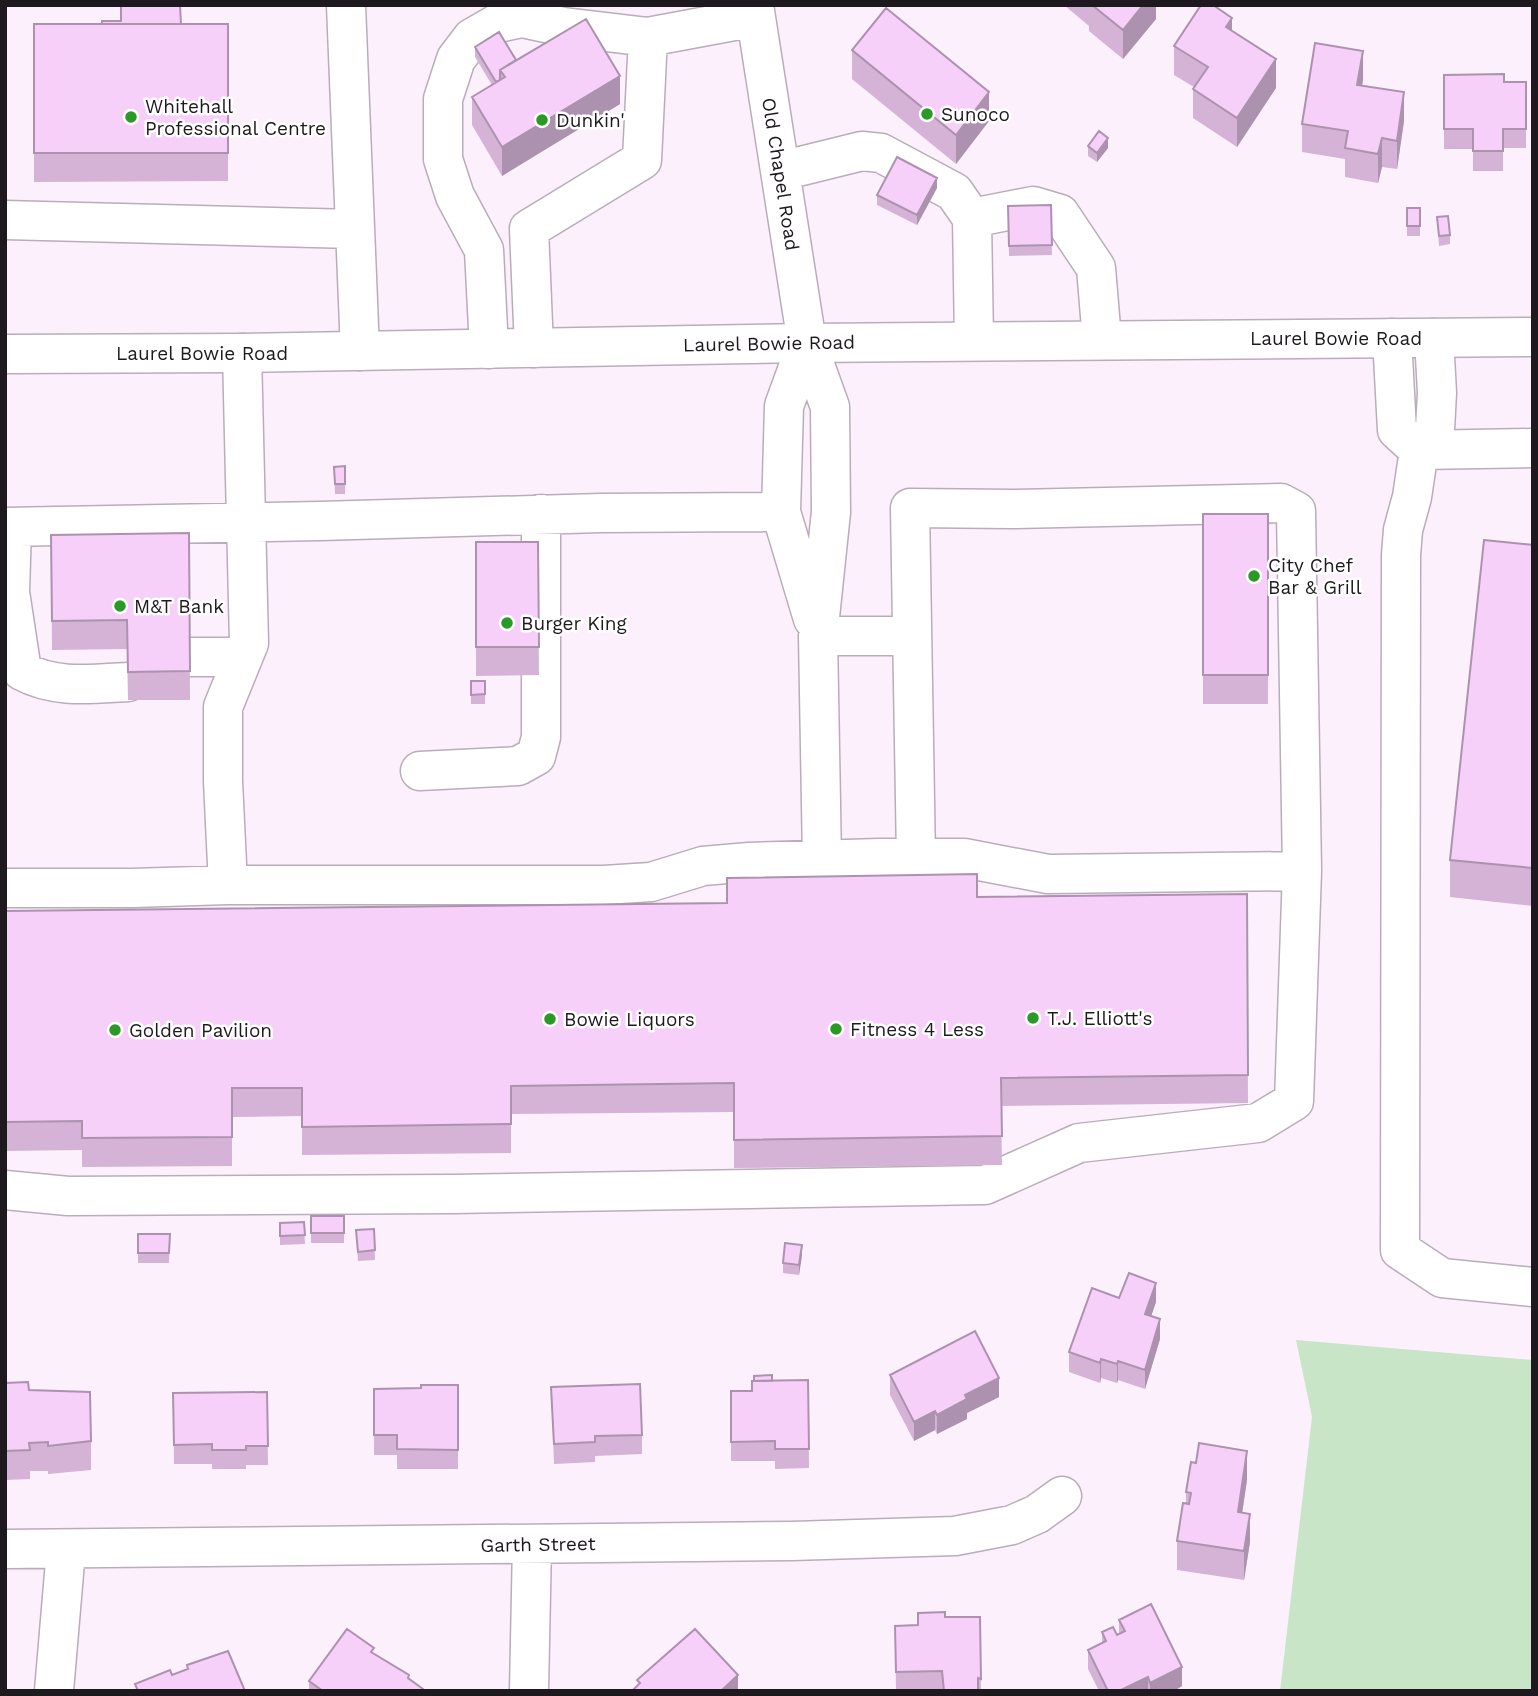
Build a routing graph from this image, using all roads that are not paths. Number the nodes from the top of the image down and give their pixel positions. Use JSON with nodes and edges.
{"nodes":[{"id":1,"x":346,"y":5,"type":"edge"},
{"id":2,"x":754,"y":11,"type":"edge"},
{"id":3,"x":648,"y":37,"type":"junction"},
{"id":4,"x":780,"y":171,"type":"junction"},
{"id":5,"x":972,"y":218,"type":"junction"},
{"id":6,"x":5,"y":220,"type":"edge"},
{"id":7,"x":354,"y":229,"type":"junction"},
{"id":8,"x":1533,"y":337,"type":"edge"},
{"id":9,"x":1392,"y":338,"type":"junction"},
{"id":10,"x":1434,"y":338,"type":"junction"},
{"id":11,"x":1102,"y":340,"type":"junction"},
{"id":12,"x":974,"y":341,"type":"junction"},
{"id":13,"x":807,"y":342,"type":"junction"},
{"id":14,"x":534,"y":348,"type":"junction"},
{"id":15,"x":489,"y":349,"type":"junction"},
{"id":16,"x":360,"y":351,"type":"junction"},
{"id":17,"x":242,"y":353,"type":"junction"},
{"id":18,"x":5,"y":354,"type":"edge"},
{"id":19,"x":1533,"y":448,"type":"edge"},
{"id":20,"x":1419,"y":450,"type":"junction"},
{"id":21,"x":781,"y":512,"type":"junction"},
{"id":22,"x":541,"y":514,"type":"junction"},
{"id":23,"x":247,"y":522,"type":"junction"},
{"id":24,"x":9,"y":527,"type":"edge"},
{"id":25,"x":818,"y":636,"type":"junction"},
{"id":26,"x":912,"y":636,"type":"junction"},
{"id":27,"x":239,"y":668,"type":"junction"},
{"id":28,"x":189,"y":669,"type":"edge"},
{"id":29,"x":127,"y":672,"type":"edge"},
{"id":30,"x":420,"y":771,"type":"dead end"},
{"id":31,"x":916,"y":859,"type":"junction"},
{"id":32,"x":822,"y":860,"type":"junction"},
{"id":33,"x":1302,"y":871,"type":"junction"},
{"id":34,"x":228,"y":885,"type":"junction"},
{"id":35,"x":5,"y":888,"type":"edge"},
{"id":36,"x":5,"y":1190,"type":"edge"},
{"id":37,"x":1533,"y":1287,"type":"edge"},
{"id":38,"x":1062,"y":1496,"type":"dead end"},
{"id":39,"x":532,"y":1544,"type":"junction"},
{"id":40,"x":5,"y":1549,"type":"edge"},
{"id":41,"x":66,"y":1550,"type":"junction"},
{"id":42,"x":54,"y":1691,"type":"edge"},
{"id":43,"x":529,"y":1691,"type":"edge"}],
"edges":[{"from":1,"to":7,"type":"street"},
{"from":2,"to":3,"type":"street"},
{"from":2,"to":4,"type":"street","name":"Old Chapel Road"},
{"from":3,"to":14,"type":"street"},
{"from":3,"to":15,"type":"street"},
{"from":4,"to":5,"type":"street"},
{"from":4,"to":13,"type":"street","name":"Old Chapel Road"},
{"from":5,"to":11,"type":"street"},
{"from":5,"to":12,"type":"street"},
{"from":6,"to":7,"type":"street"},
{"from":7,"to":16,"type":"street"},
{"from":8,"to":10,"type":"street","name":"Laurel Bowie Road"},
{"from":9,"to":10,"type":"street","name":"Laurel Bowie Road"},
{"from":9,"to":11,"type":"street","name":"Laurel Bowie Road"},
{"from":9,"to":20,"type":"street"},
{"from":10,"to":20,"type":"street"},
{"from":11,"to":12,"type":"street","name":"Laurel Bowie Road"},
{"from":12,"to":13,"type":"street","name":"Laurel Bowie Road"},
{"from":13,"to":14,"type":"street","name":"Laurel Bowie Road"},
{"from":13,"to":21,"type":"street"},
{"from":13,"to":25,"type":"street","name":"Old Chapel Road"},
{"from":14,"to":15,"type":"street","name":"Laurel Bowie Road"},
{"from":15,"to":16,"type":"street","name":"Laurel Bowie Road"},
{"from":16,"to":17,"type":"street","name":"Laurel Bowie Road"},
{"from":17,"to":18,"type":"street","name":"Laurel Bowie Road"},
{"from":17,"to":23,"type":"street"},
{"from":19,"to":20,"type":"street"},
{"from":20,"to":37,"type":"street"},
{"from":21,"to":22,"type":"street"},
{"from":21,"to":25,"type":"street"},
{"from":22,"to":23,"type":"street"},
{"from":22,"to":30,"type":"street"},
{"from":23,"to":24,"type":"street"},
{"from":23,"to":27,"type":"street"},
{"from":24,"to":29,"type":"street"},
{"from":25,"to":26,"type":"street"},
{"from":25,"to":32,"type":"street"},
{"from":26,"to":31,"type":"street"},
{"from":26,"to":33,"type":"street"},
{"from":27,"to":28,"type":"street"},
{"from":27,"to":34,"type":"street"},
{"from":31,"to":32,"type":"street"},
{"from":31,"to":33,"type":"street"},
{"from":32,"to":34,"type":"street"},
{"from":33,"to":36,"type":"street"},
{"from":34,"to":35,"type":"street"},
{"from":38,"to":39,"type":"street","name":"Garth Street"},
{"from":39,"to":41,"type":"street","name":"Garth Street"},
{"from":39,"to":43,"type":"street"},
{"from":40,"to":41,"type":"street","name":"Garth Street"},
{"from":41,"to":42,"type":"street"}]}
